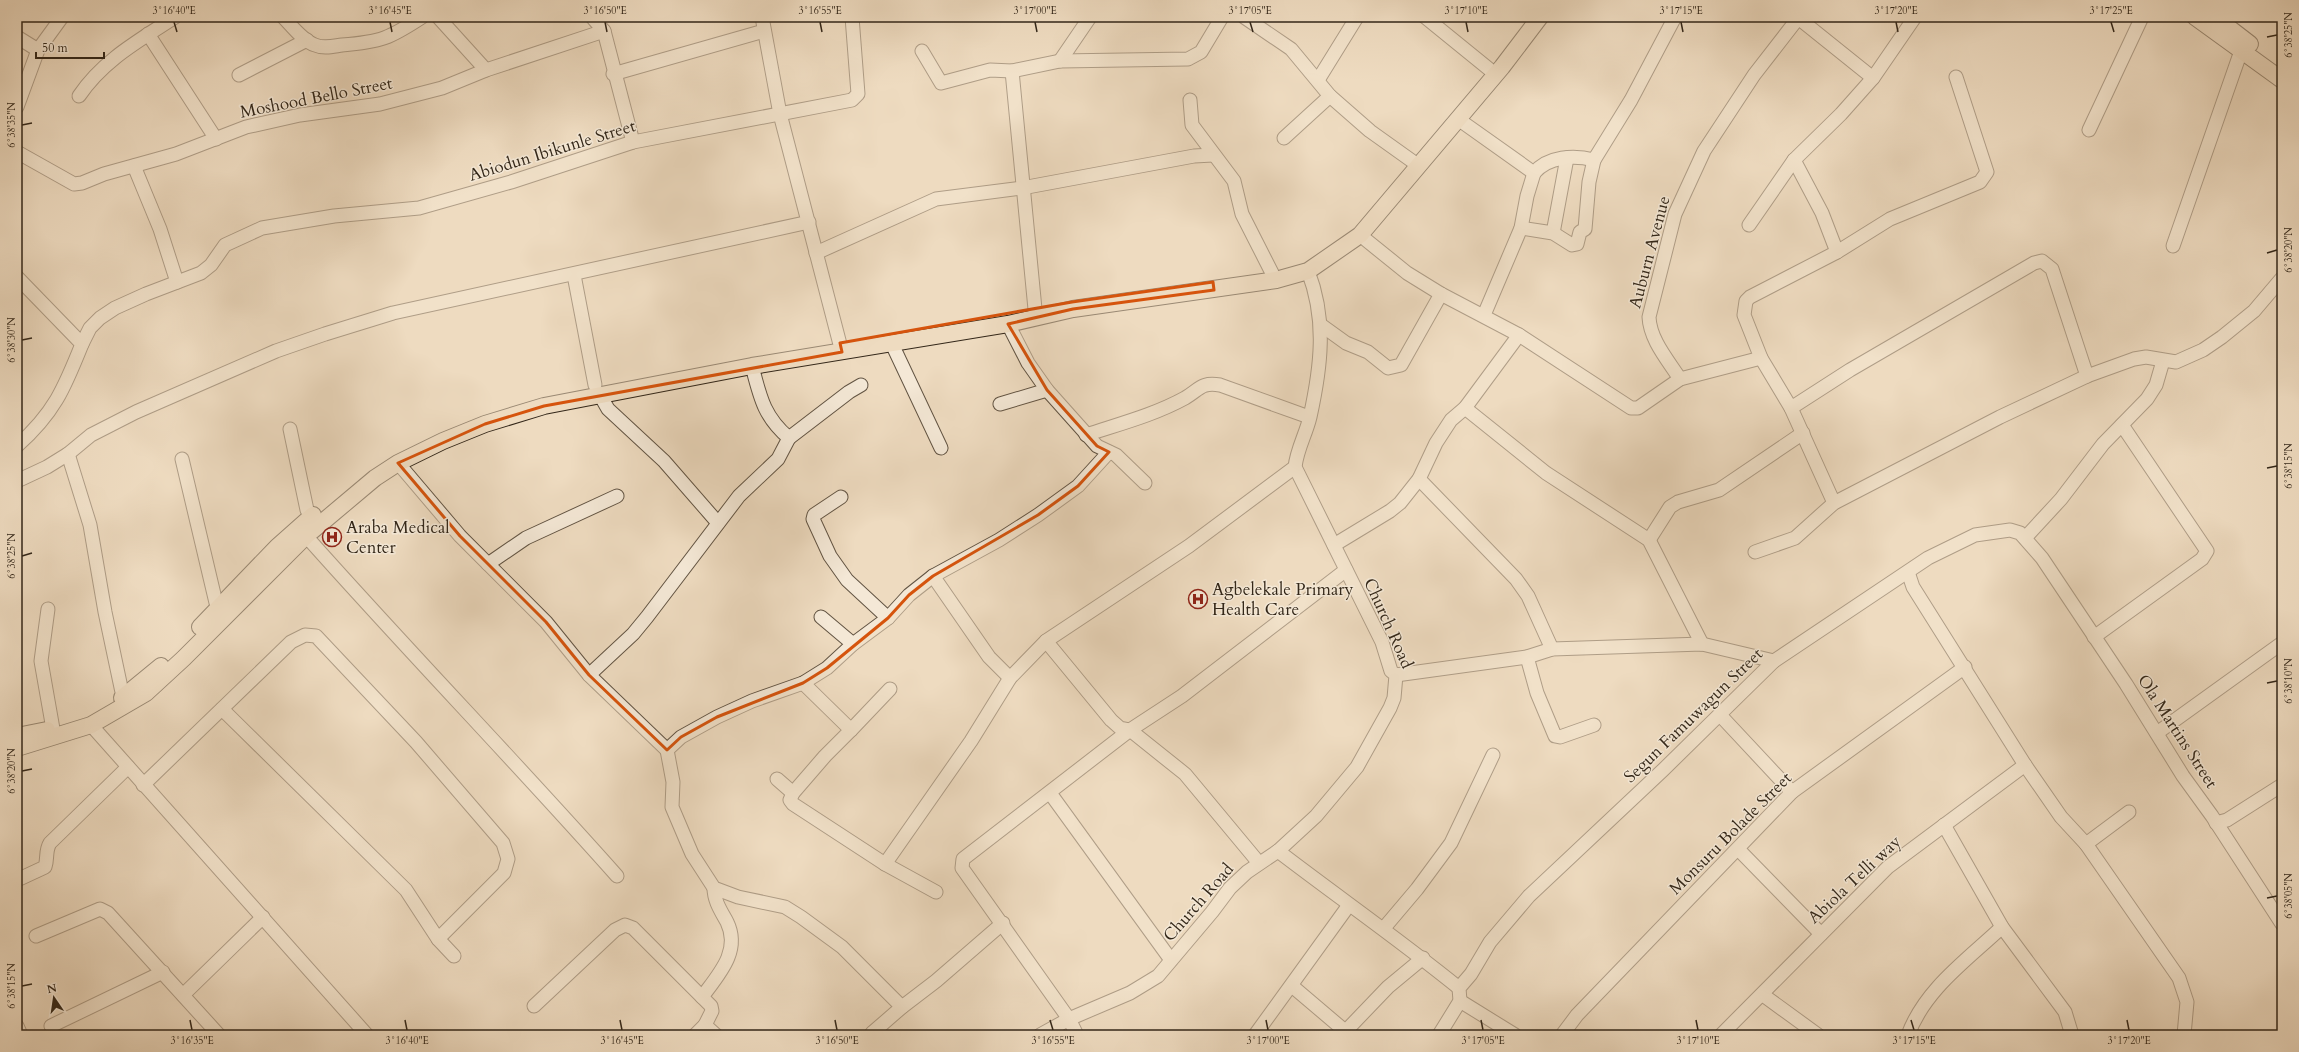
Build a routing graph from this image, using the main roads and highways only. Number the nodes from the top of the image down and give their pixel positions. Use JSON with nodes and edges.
{"nodes":[{"id":1,"x":1530,"y":17,"type":"edge"},
{"id":2,"x":1540,"y":17,"type":"edge"},
{"id":3,"x":2195,"y":17,"type":"edge"},
{"id":4,"x":2215,"y":17,"type":"edge"},
{"id":5,"x":2282,"y":67,"type":"edge"},
{"id":6,"x":2282,"y":80,"type":"edge"},
{"id":7,"x":1214,"y":286,"type":"junction"},
{"id":8,"x":841,"y":347,"type":"junction"},
{"id":9,"x":598,"y":390,"type":"junction"},
{"id":10,"x":220,"y":612,"type":"junction"},
{"id":11,"x":17,"y":736,"type":"edge"},
{"id":12,"x":17,"y":748,"type":"edge"}],
"edges":[{"from":1,"to":7,"type":"main road"},
{"from":2,"to":7,"type":"main road"},
{"from":3,"to":6,"type":"main road"},
{"from":4,"to":5,"type":"main road"},
{"from":7,"to":8,"type":"main road"},
{"from":7,"to":8,"type":"main road"},
{"from":8,"to":9,"type":"main road"},
{"from":8,"to":9,"type":"main road"},
{"from":9,"to":10,"type":"main road"},
{"from":9,"to":10,"type":"main road"},
{"from":10,"to":11,"type":"main road"},
{"from":10,"to":12,"type":"main road"}]}
